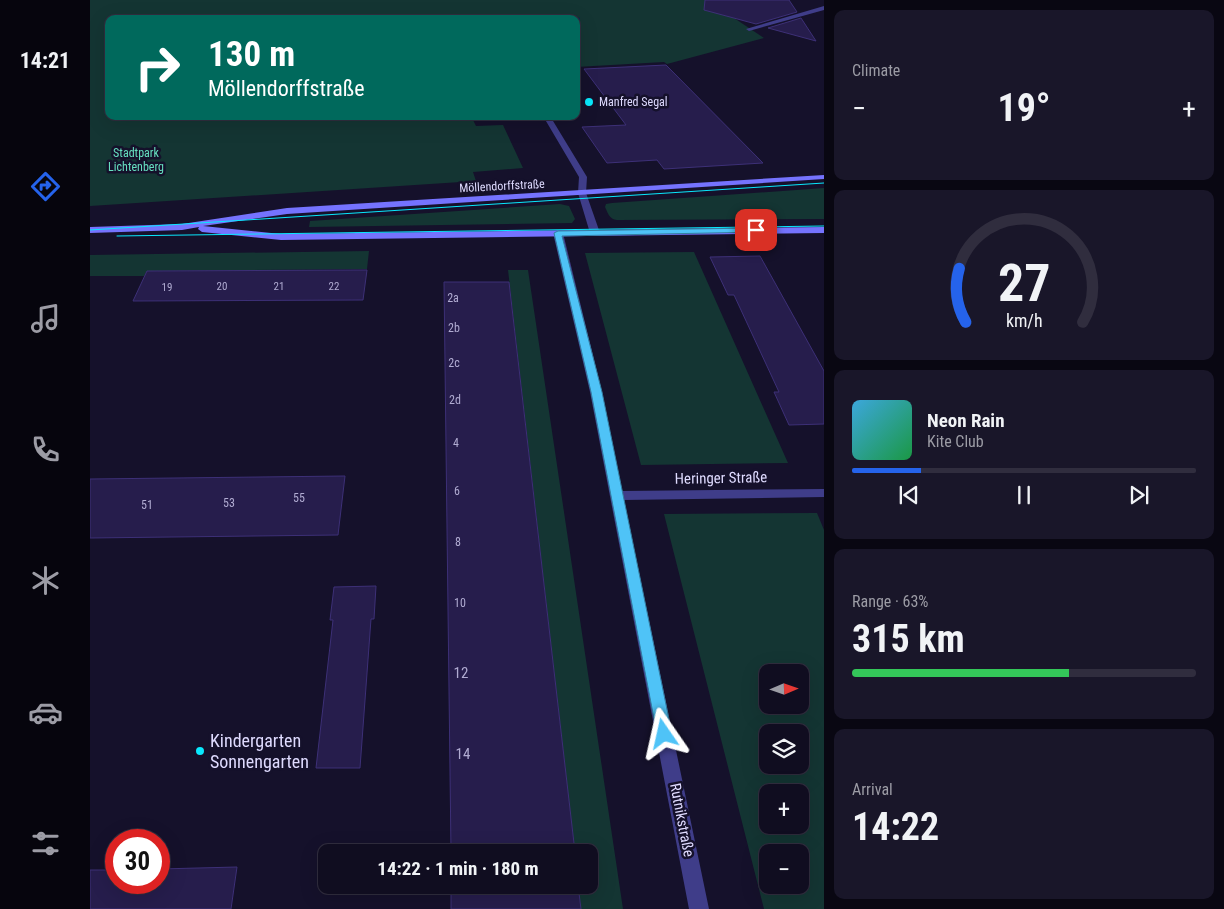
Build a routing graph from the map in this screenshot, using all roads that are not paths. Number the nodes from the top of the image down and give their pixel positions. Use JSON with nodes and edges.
{"nodes":[{"id":1,"x":824,"y":8,"type":"edge"},
{"id":2,"x":748,"y":29,"type":"dead end"},
{"id":3,"x":548,"y":120,"type":"edge"},
{"id":4,"x":824,"y":177,"type":"edge"},
{"id":5,"x":582,"y":193,"type":"junction"},
{"id":6,"x":182,"y":227,"type":"junction"},
{"id":7,"x":90,"y":230,"type":"edge"},
{"id":8,"x":824,"y":230,"type":"edge"},
{"id":9,"x":558,"y":233,"type":"junction"},
{"id":10,"x":595,"y":233,"type":"junction"},
{"id":11,"x":824,"y":493,"type":"edge"},
{"id":12,"x":618,"y":496,"type":"junction"},
{"id":13,"x":699,"y":909,"type":"edge"}],
"edges":[{"from":1,"to":2,"type":"street"},
{"from":3,"to":5,"type":"street"},
{"from":4,"to":5,"type":"main road","name":"Möllendorffstraße"},
{"from":5,"to":6,"type":"main road","name":"Möllendorffstraße"},
{"from":5,"to":10,"type":"street"},
{"from":6,"to":7,"type":"main road","name":"Möllendorffstraße"},
{"from":6,"to":9,"type":"main road","name":"Möllendorffstraße"},
{"from":8,"to":10,"type":"main road","name":"Möllendorffstraße"},
{"from":9,"to":10,"type":"main road","name":"Möllendorffstraße"},
{"from":9,"to":12,"type":"street","name":"Rutnikstraße"},
{"from":11,"to":12,"type":"street","name":"Heringer Straße"},
{"from":12,"to":13,"type":"street","name":"Rutnikstraße"}]}
